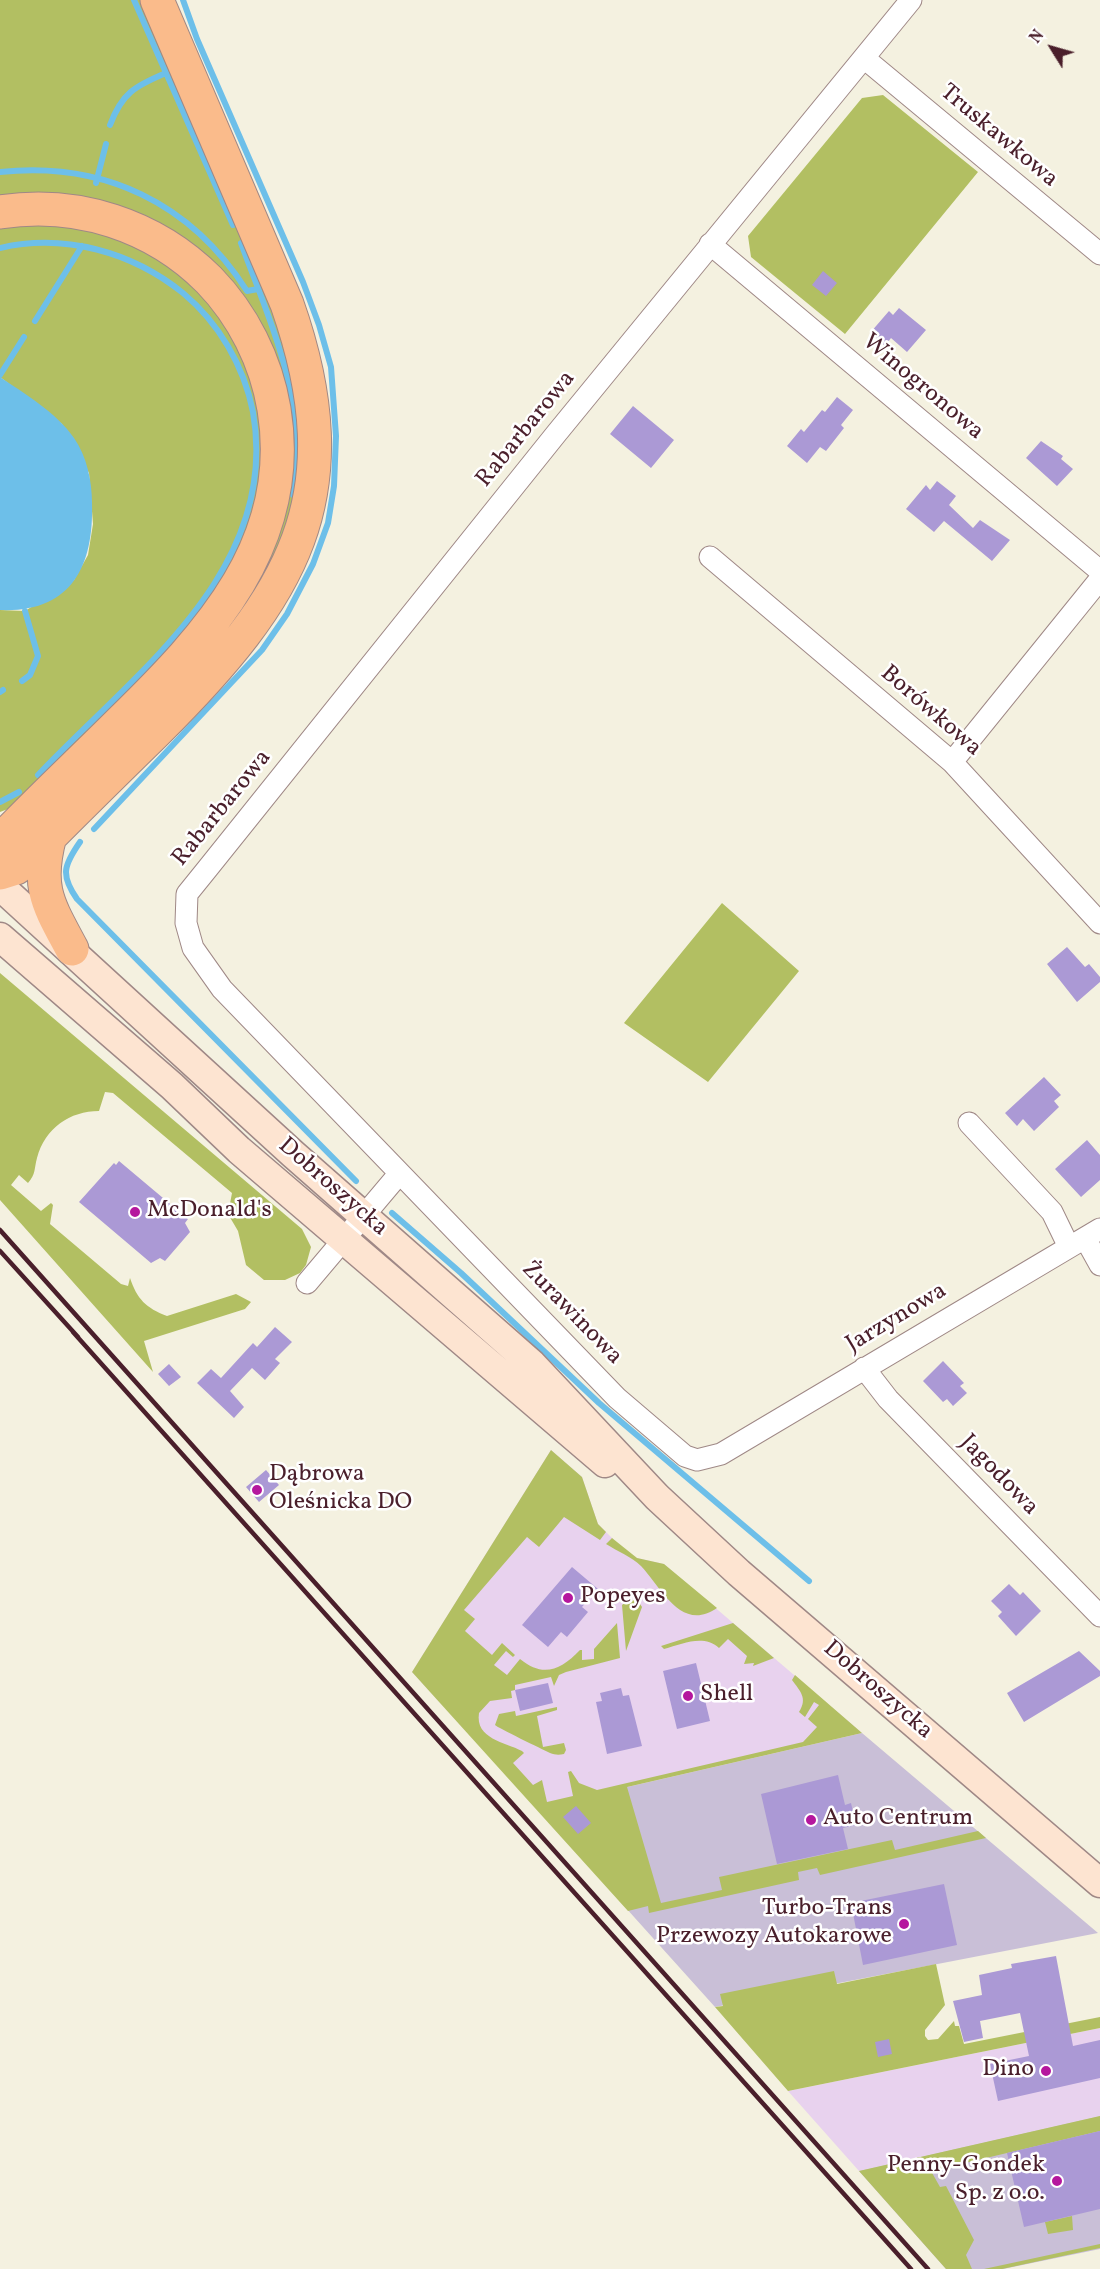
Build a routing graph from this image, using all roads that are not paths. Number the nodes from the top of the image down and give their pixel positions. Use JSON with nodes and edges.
{"nodes":[{"id":1,"x":157,"y":0,"type":"edge"},
{"id":2,"x":911,"y":0,"type":"edge"},
{"id":3,"x":864,"y":58,"type":"junction"},
{"id":4,"x":0,"y":212,"type":"edge"},
{"id":5,"x":710,"y":244,"type":"junction"},
{"id":6,"x":1100,"y":254,"type":"edge"},
{"id":7,"x":710,"y":556,"type":"dead end"},
{"id":8,"x":1100,"y":571,"type":"edge"},
{"id":9,"x":1100,"y":579,"type":"edge"},
{"id":10,"x":952,"y":762,"type":"junction"},
{"id":11,"x":13,"y":818,"type":"edge"},
{"id":12,"x":50,"y":836,"type":"junction"},
{"id":13,"x":0,"y":841,"type":"edge"},
{"id":14,"x":0,"y":873,"type":"edge"},
{"id":15,"x":0,"y":886,"type":"edge"},
{"id":16,"x":187,"y":894,"type":"joint"},
{"id":17,"x":1100,"y":923,"type":"edge"},
{"id":18,"x":0,"y":937,"type":"edge"},
{"id":19,"x":72,"y":949,"type":"junction"},
{"id":20,"x":969,"y":1123,"type":"dead end"},
{"id":21,"x":399,"y":1174,"type":"junction"},
{"id":22,"x":364,"y":1215,"type":"junction"},
{"id":23,"x":1085,"y":1238,"type":"edge"},
{"id":24,"x":344,"y":1239,"type":"junction"},
{"id":25,"x":1100,"y":1265,"type":"edge"},
{"id":26,"x":307,"y":1283,"type":"dead end"},
{"id":27,"x":864,"y":1368,"type":"junction"},
{"id":28,"x":721,"y":1454,"type":"joint"},
{"id":29,"x":657,"y":1497,"type":"junction"},
{"id":30,"x":1100,"y":1616,"type":"edge"},
{"id":31,"x":1100,"y":1883,"type":"edge"}],
"edges":[{"from":1,"to":12,"type":"highway"},
{"from":2,"to":3,"type":"street","name":"Rabarbarowa"},
{"from":3,"to":5,"type":"street","name":"Rabarbarowa"},
{"from":3,"to":6,"type":"street","name":"Truskawkowa"},
{"from":4,"to":11,"type":"highway"},
{"from":5,"to":8,"type":"street","name":"Winogronowa"},
{"from":5,"to":16,"type":"street","name":"Rabarbarowa"},
{"from":7,"to":10,"type":"street","name":"Borówkowa"},
{"from":9,"to":10,"type":"street"},
{"from":10,"to":17,"type":"street","name":"Borówkowa"},
{"from":11,"to":13,"type":"highway"},
{"from":12,"to":14,"type":"highway"},
{"from":12,"to":19,"type":"highway"},
{"from":15,"to":19,"type":"main road","name":"Dobroszycka"},
{"from":16,"to":21,"type":"street","name":"Żurawinowa"},
{"from":18,"to":24,"type":"main road","name":"Dobroszycka"},
{"from":19,"to":22,"type":"main road","name":"Dobroszycka"},
{"from":20,"to":23,"type":"street"},
{"from":21,"to":22,"type":"street"},
{"from":21,"to":28,"type":"street","name":"Żurawinowa"},
{"from":22,"to":24,"type":"street"},
{"from":22,"to":29,"type":"main road","name":"Dobroszycka"},
{"from":23,"to":25,"type":"street"},
{"from":23,"to":27,"type":"street","name":"Jarzynowa"},
{"from":24,"to":26,"type":"street","name":"Dobroszycka"},
{"from":24,"to":29,"type":"main road","name":"Dobroszycka"},
{"from":27,"to":28,"type":"street","name":"Jarzynowa"},
{"from":27,"to":30,"type":"street","name":"Jagodowa"},
{"from":29,"to":31,"type":"main road","name":"Dobroszycka"}]}
